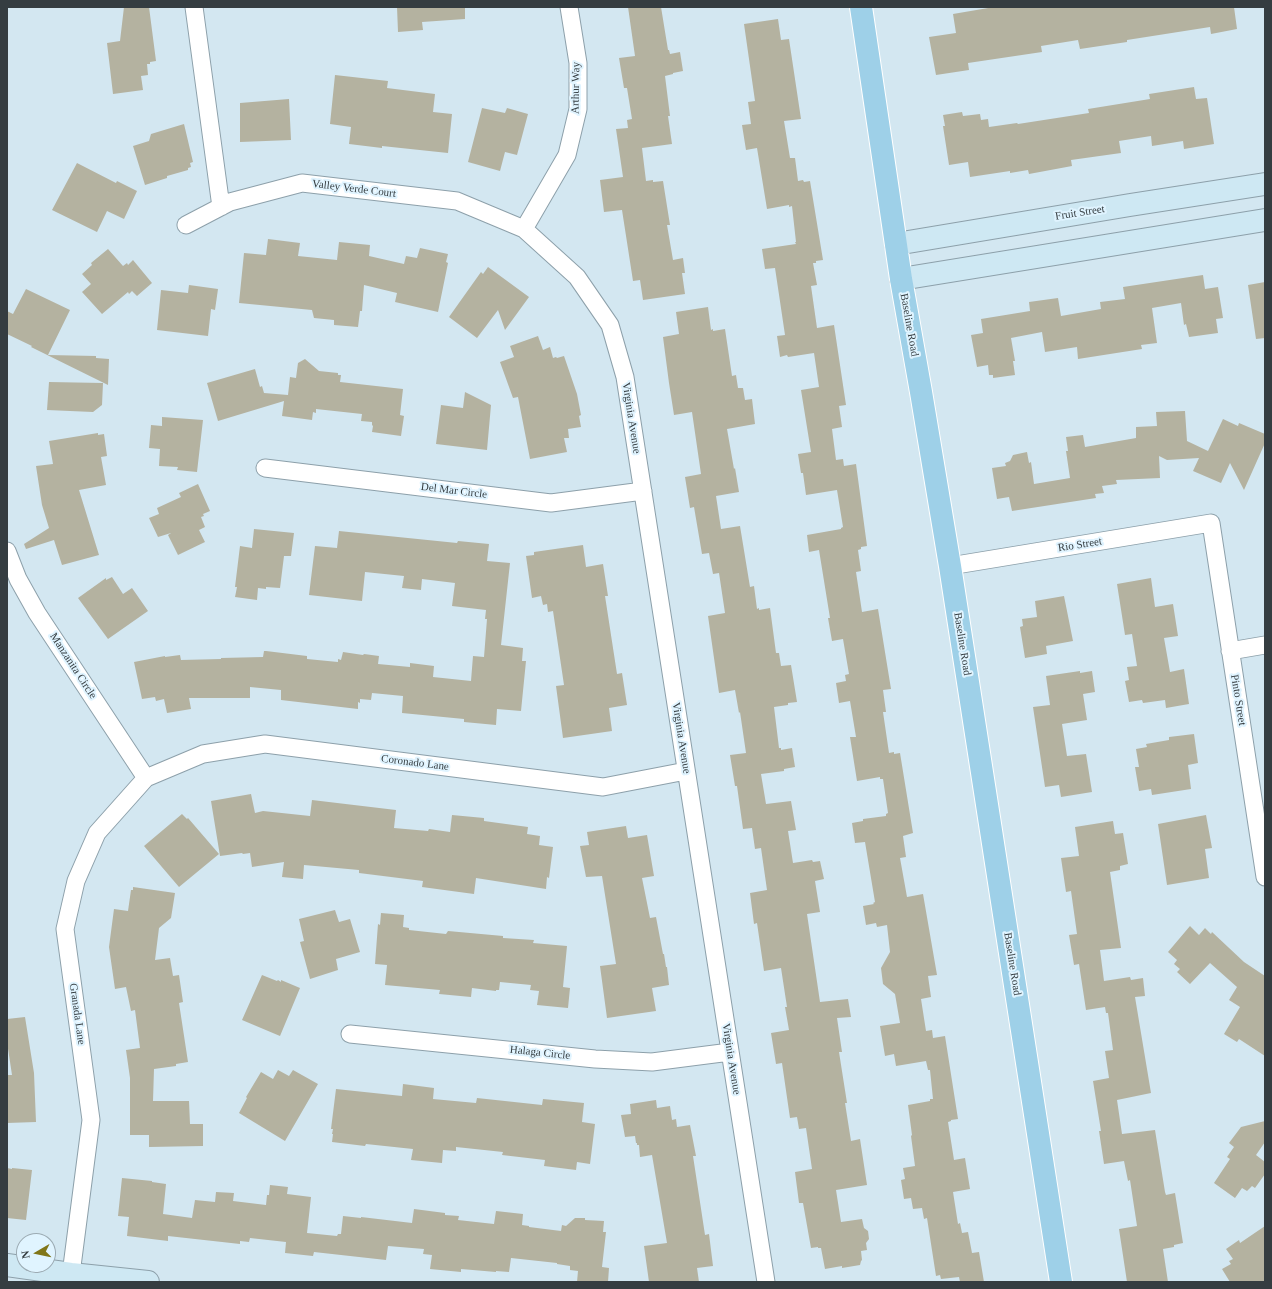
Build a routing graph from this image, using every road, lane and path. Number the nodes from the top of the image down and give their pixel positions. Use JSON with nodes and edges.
{"nodes":[{"id":1,"x":194,"y":7,"type":"edge"},
{"id":2,"x":569,"y":7,"type":"edge"},
{"id":3,"x":861,"y":7,"type":"edge"},
{"id":4,"x":1265,"y":184,"type":"edge"},
{"id":5,"x":221,"y":207,"type":"junction"},
{"id":6,"x":1265,"y":220,"type":"edge"},
{"id":7,"x":186,"y":225,"type":"dead end"},
{"id":8,"x":524,"y":229,"type":"junction"},
{"id":9,"x":896,"y":244,"type":"junction"},
{"id":10,"x":901,"y":279,"type":"junction"},
{"id":11,"x":265,"y":468,"type":"dead end"},
{"id":12,"x":643,"y":491,"type":"junction"},
{"id":13,"x":1211,"y":523,"type":"joint"},
{"id":14,"x":7,"y":551,"type":"edge"},
{"id":15,"x":950,"y":566,"type":"junction"},
{"id":16,"x":1265,"y":645,"type":"edge"},
{"id":17,"x":1230,"y":651,"type":"junction"},
{"id":18,"x":686,"y":771,"type":"junction"},
{"id":19,"x":146,"y":778,"type":"junction"},
{"id":20,"x":1265,"y":877,"type":"edge"},
{"id":21,"x":350,"y":1034,"type":"dead end"},
{"id":22,"x":730,"y":1052,"type":"junction"},
{"id":23,"x":7,"y":1265,"type":"edge"},
{"id":24,"x":71,"y":1274,"type":"junction"},
{"id":25,"x":148,"y":1282,"type":"edge"},
{"id":26,"x":766,"y":1282,"type":"edge"},
{"id":27,"x":1061,"y":1282,"type":"edge"}],
"edges":[{"from":1,"to":5,"type":"street"},
{"from":2,"to":8,"type":"street","name":"Arthur Way"},
{"from":3,"to":9,"type":"main road","name":"Baseline Road"},
{"from":4,"to":9,"type":"main road","name":"Fruit Street"},
{"from":5,"to":7,"type":"street","name":"Valley Verde Court"},
{"from":5,"to":8,"type":"street","name":"Valley Verde Court"},
{"from":6,"to":10,"type":"main road"},
{"from":8,"to":12,"type":"street","name":"Virginia Avenue"},
{"from":9,"to":10,"type":"main road","name":"Baseline Road"},
{"from":10,"to":15,"type":"main road","name":"Baseline Road"},
{"from":11,"to":12,"type":"street","name":"Del Mar Circle"},
{"from":12,"to":18,"type":"street","name":"Virginia Avenue"},
{"from":13,"to":15,"type":"street","name":"Rio Street"},
{"from":13,"to":17,"type":"street","name":"Pinto Street"},
{"from":14,"to":19,"type":"street","name":"Manzanita Circle"},
{"from":15,"to":27,"type":"main road","name":"Baseline Road"},
{"from":16,"to":17,"type":"street"},
{"from":17,"to":20,"type":"street","name":"Pinto Street"},
{"from":18,"to":19,"type":"street","name":"Coronado Lane"},
{"from":18,"to":22,"type":"street","name":"Virginia Avenue"},
{"from":19,"to":24,"type":"street","name":"Granada Lane"},
{"from":21,"to":22,"type":"street","name":"Halaga Circle"},
{"from":22,"to":26,"type":"street","name":"Virginia Avenue"},
{"from":23,"to":24,"type":"main road"},
{"from":24,"to":25,"type":"main road"}]}
